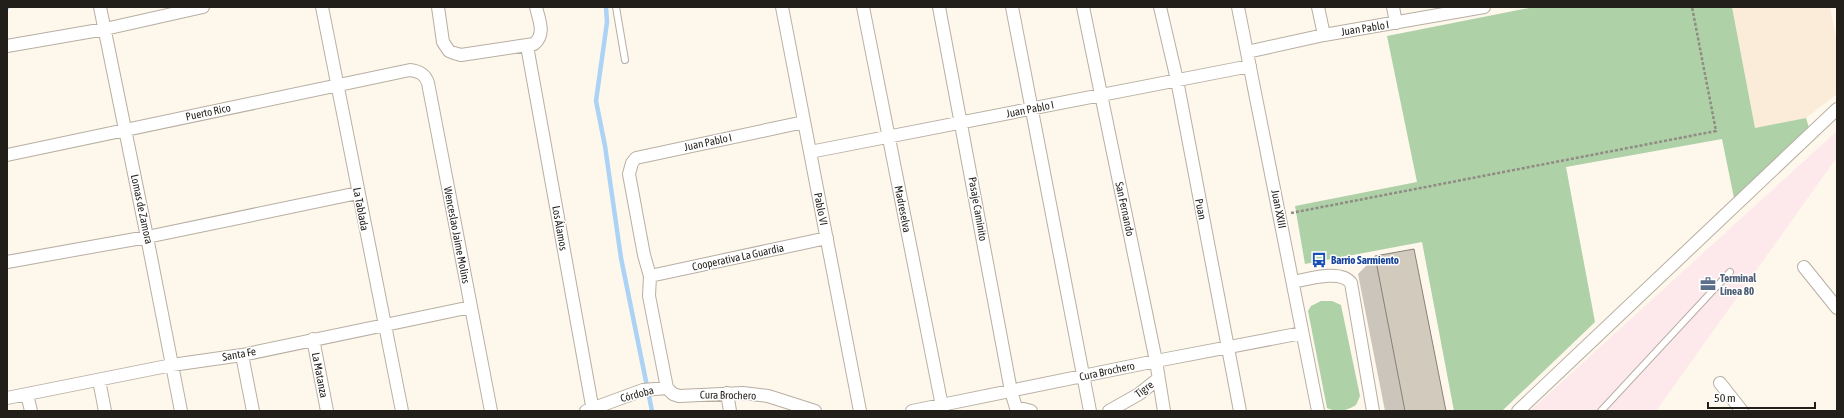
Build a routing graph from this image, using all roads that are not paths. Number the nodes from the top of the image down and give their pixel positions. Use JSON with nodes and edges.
{"nodes":[{"id":1,"x":100,"y":7,"type":"edge"},
{"id":2,"x":204,"y":7,"type":"edge"},
{"id":3,"x":322,"y":7,"type":"edge"},
{"id":4,"x":438,"y":7,"type":"edge"},
{"id":5,"x":536,"y":7,"type":"edge"},
{"id":6,"x":616,"y":7,"type":"edge"},
{"id":7,"x":782,"y":7,"type":"edge"},
{"id":8,"x":863,"y":7,"type":"edge"},
{"id":9,"x":940,"y":7,"type":"edge"},
{"id":10,"x":1012,"y":7,"type":"edge"},
{"id":11,"x":1083,"y":7,"type":"edge"},
{"id":12,"x":1160,"y":7,"type":"edge"},
{"id":13,"x":1238,"y":7,"type":"edge"},
{"id":14,"x":1318,"y":7,"type":"edge"},
{"id":15,"x":1393,"y":7,"type":"edge"},
{"id":16,"x":1484,"y":7,"type":"edge"},
{"id":17,"x":1467,"y":9,"type":"edge"},
{"id":18,"x":1396,"y":23,"type":"junction"},
{"id":19,"x":104,"y":28,"type":"junction"},
{"id":20,"x":1324,"y":35,"type":"junction"},
{"id":21,"x":7,"y":46,"type":"edge"},
{"id":22,"x":527,"y":46,"type":"junction"},
{"id":23,"x":1247,"y":52,"type":"junction"},
{"id":24,"x":625,"y":60,"type":"dead end"},
{"id":25,"x":1250,"y":66,"type":"junction"},
{"id":26,"x":410,"y":70,"type":"joint"},
{"id":27,"x":1177,"y":80,"type":"junction"},
{"id":28,"x":337,"y":85,"type":"junction"},
{"id":29,"x":1101,"y":94,"type":"junction"},
{"id":30,"x":1032,"y":108,"type":"junction"},
{"id":31,"x":1837,"y":109,"type":"edge"},
{"id":32,"x":804,"y":122,"type":"junction"},
{"id":33,"x":962,"y":122,"type":"junction"},
{"id":34,"x":125,"y":130,"type":"junction"},
{"id":35,"x":889,"y":136,"type":"junction"},
{"id":36,"x":810,"y":152,"type":"junction"},
{"id":37,"x":7,"y":154,"type":"edge"},
{"id":38,"x":358,"y":193,"type":"junction"},
{"id":39,"x":148,"y":237,"type":"junction"},
{"id":40,"x":827,"y":238,"type":"junction"},
{"id":41,"x":7,"y":262,"type":"edge"},
{"id":42,"x":1804,"y":267,"type":"dead end"},
{"id":43,"x":1730,"y":272,"type":"dead end"},
{"id":44,"x":650,"y":276,"type":"junction"},
{"id":45,"x":1293,"y":282,"type":"junction"},
{"id":46,"x":471,"y":307,"type":"junction"},
{"id":47,"x":1837,"y":308,"type":"edge"},
{"id":48,"x":384,"y":324,"type":"junction"},
{"id":49,"x":1302,"y":333,"type":"junction"},
{"id":50,"x":313,"y":340,"type":"junction"},
{"id":51,"x":1228,"y":348,"type":"junction"},
{"id":52,"x":242,"y":355,"type":"junction"},
{"id":53,"x":1156,"y":360,"type":"junction"},
{"id":54,"x":172,"y":365,"type":"junction"},
{"id":55,"x":1084,"y":377,"type":"junction"},
{"id":56,"x":1158,"y":379,"type":"junction"},
{"id":57,"x":99,"y":380,"type":"junction"},
{"id":58,"x":1720,"y":383,"type":"dead end"},
{"id":59,"x":667,"y":388,"type":"junction"},
{"id":60,"x":1012,"y":391,"type":"junction"},
{"id":61,"x":727,"y":393,"type":"junction"},
{"id":62,"x":27,"y":394,"type":"junction"},
{"id":63,"x":7,"y":398,"type":"edge"},
{"id":64,"x":942,"y":408,"type":"edge"},
{"id":65,"x":1017,"y":409,"type":"edge"},
{"id":66,"x":591,"y":410,"type":"edge"},
{"id":67,"x":31,"y":411,"type":"edge"},
{"id":68,"x":105,"y":411,"type":"edge"},
{"id":69,"x":181,"y":411,"type":"edge"},
{"id":70,"x":253,"y":411,"type":"edge"},
{"id":71,"x":327,"y":411,"type":"edge"},
{"id":72,"x":402,"y":411,"type":"edge"},
{"id":73,"x":491,"y":411,"type":"edge"},
{"id":74,"x":730,"y":411,"type":"edge"},
{"id":75,"x":815,"y":411,"type":"edge"},
{"id":76,"x":860,"y":411,"type":"edge"},
{"id":77,"x":912,"y":411,"type":"edge"},
{"id":78,"x":1031,"y":411,"type":"edge"},
{"id":79,"x":1090,"y":411,"type":"edge"},
{"id":80,"x":1109,"y":411,"type":"edge"},
{"id":81,"x":1164,"y":411,"type":"edge"},
{"id":82,"x":1240,"y":411,"type":"edge"},
{"id":83,"x":1318,"y":411,"type":"edge"},
{"id":84,"x":1373,"y":411,"type":"edge"},
{"id":85,"x":1518,"y":411,"type":"edge"},
{"id":86,"x":1601,"y":411,"type":"edge"},
{"id":87,"x":1742,"y":411,"type":"edge"}],
"edges":[{"from":1,"to":19,"type":"street","name":"Lomas de Zamora"},
{"from":2,"to":19,"type":"street"},
{"from":3,"to":28,"type":"street","name":"La Tablada"},
{"from":4,"to":22,"type":"street"},
{"from":5,"to":22,"type":"street"},
{"from":6,"to":24,"type":"lane"},
{"from":7,"to":32,"type":"street","name":"Pablo VI"},
{"from":8,"to":35,"type":"street","name":"Madreselva"},
{"from":9,"to":33,"type":"street","name":"Pasaje Caminito"},
{"from":10,"to":30,"type":"street"},
{"from":11,"to":29,"type":"street","name":"San Fernando"},
{"from":12,"to":27,"type":"street","name":"Puan"},
{"from":13,"to":23,"type":"street","name":"Juan XXIII"},
{"from":14,"to":20,"type":"street"},
{"from":15,"to":18,"type":"street"},
{"from":16,"to":17,"type":"street","name":"Juan Pablo I"},
{"from":17,"to":18,"type":"street","name":"Juan Pablo I"},
{"from":18,"to":20,"type":"street","name":"Juan Pablo I"},
{"from":19,"to":21,"type":"street"},
{"from":19,"to":34,"type":"street","name":"Lomas de Zamora"},
{"from":20,"to":23,"type":"street","name":"Juan Pablo I"},
{"from":22,"to":66,"type":"street","name":"Los Álamos"},
{"from":23,"to":25,"type":"street","name":"Juan XXIII"},
{"from":25,"to":27,"type":"street","name":"Juan Pablo I"},
{"from":25,"to":45,"type":"street","name":"Juan XXIII"},
{"from":26,"to":28,"type":"street","name":"Puerto Rico"},
{"from":26,"to":46,"type":"street","name":"Wenceslao Jaime Molins"},
{"from":27,"to":29,"type":"street","name":"Juan Pablo I"},
{"from":27,"to":51,"type":"street","name":"Puan"},
{"from":28,"to":34,"type":"street","name":"Puerto Rico"},
{"from":28,"to":38,"type":"street","name":"La Tablada"},
{"from":29,"to":30,"type":"street","name":"Juan Pablo I"},
{"from":29,"to":53,"type":"street","name":"San Fernando"},
{"from":30,"to":33,"type":"street","name":"Juan Pablo I"},
{"from":30,"to":55,"type":"street"},
{"from":31,"to":85,"type":"street"},
{"from":32,"to":36,"type":"street","name":"Pablo VI"},
{"from":32,"to":44,"type":"street","name":"Juan Pablo I"},
{"from":33,"to":35,"type":"street","name":"Juan Pablo I"},
{"from":33,"to":60,"type":"street","name":"Pasaje Caminito"},
{"from":34,"to":37,"type":"street","name":"Puerto Rico"},
{"from":34,"to":39,"type":"street","name":"Lomas de Zamora"},
{"from":35,"to":36,"type":"street","name":"Juan Pablo I"},
{"from":35,"to":64,"type":"street","name":"Madreselva"},
{"from":36,"to":40,"type":"street","name":"Pablo VI"},
{"from":38,"to":39,"type":"street"},
{"from":38,"to":48,"type":"street","name":"La Tablada"},
{"from":39,"to":41,"type":"street"},
{"from":39,"to":54,"type":"street","name":"Lomas de Zamora"},
{"from":40,"to":44,"type":"street","name":"Cooperativa La Guardia"},
{"from":40,"to":76,"type":"street","name":"Pablo VI"},
{"from":42,"to":47,"type":"street"},
{"from":43,"to":86,"type":"lane"},
{"from":44,"to":59,"type":"street"},
{"from":45,"to":49,"type":"street","name":"Juan XXIII"},
{"from":45,"to":84,"type":"street"},
{"from":46,"to":48,"type":"street","name":"Santa Fe"},
{"from":46,"to":73,"type":"street","name":"Wenceslao Jaime Molins"},
{"from":48,"to":50,"type":"street","name":"Santa Fe"},
{"from":48,"to":72,"type":"street","name":"La Tablada"},
{"from":49,"to":51,"type":"street","name":"Cura Brochero"},
{"from":49,"to":83,"type":"street","name":"Juan XXIII"},
{"from":50,"to":52,"type":"street","name":"Santa Fe"},
{"from":50,"to":71,"type":"street","name":"La Matanza"},
{"from":51,"to":53,"type":"street","name":"Cura Brochero"},
{"from":51,"to":82,"type":"street","name":"Puan"},
{"from":52,"to":54,"type":"street","name":"Santa Fe"},
{"from":52,"to":70,"type":"street"},
{"from":53,"to":55,"type":"street","name":"Cura Brochero"},
{"from":53,"to":56,"type":"street","name":"San Fernando"},
{"from":54,"to":57,"type":"street","name":"Santa Fe"},
{"from":54,"to":69,"type":"street","name":"Lomas de Zamora"},
{"from":55,"to":60,"type":"street","name":"Cura Brochero"},
{"from":55,"to":79,"type":"street"},
{"from":56,"to":80,"type":"street","name":"Tigre"},
{"from":56,"to":81,"type":"street","name":"San Fernando"},
{"from":57,"to":62,"type":"street","name":"Santa Fe"},
{"from":57,"to":68,"type":"street"},
{"from":58,"to":87,"type":"street"},
{"from":59,"to":61,"type":"street","name":"Cura Brochero"},
{"from":59,"to":66,"type":"street","name":"Córdoba"},
{"from":60,"to":64,"type":"street","name":"Cura Brochero"},
{"from":60,"to":65,"type":"street","name":"Pasaje Caminito"},
{"from":61,"to":74,"type":"street"},
{"from":61,"to":75,"type":"street","name":"Cura Brochero"},
{"from":62,"to":63,"type":"street","name":"Santa Fe"},
{"from":62,"to":67,"type":"street"},
{"from":64,"to":77,"type":"street","name":"Cura Brochero"},
{"from":65,"to":78,"type":"street"}]}
